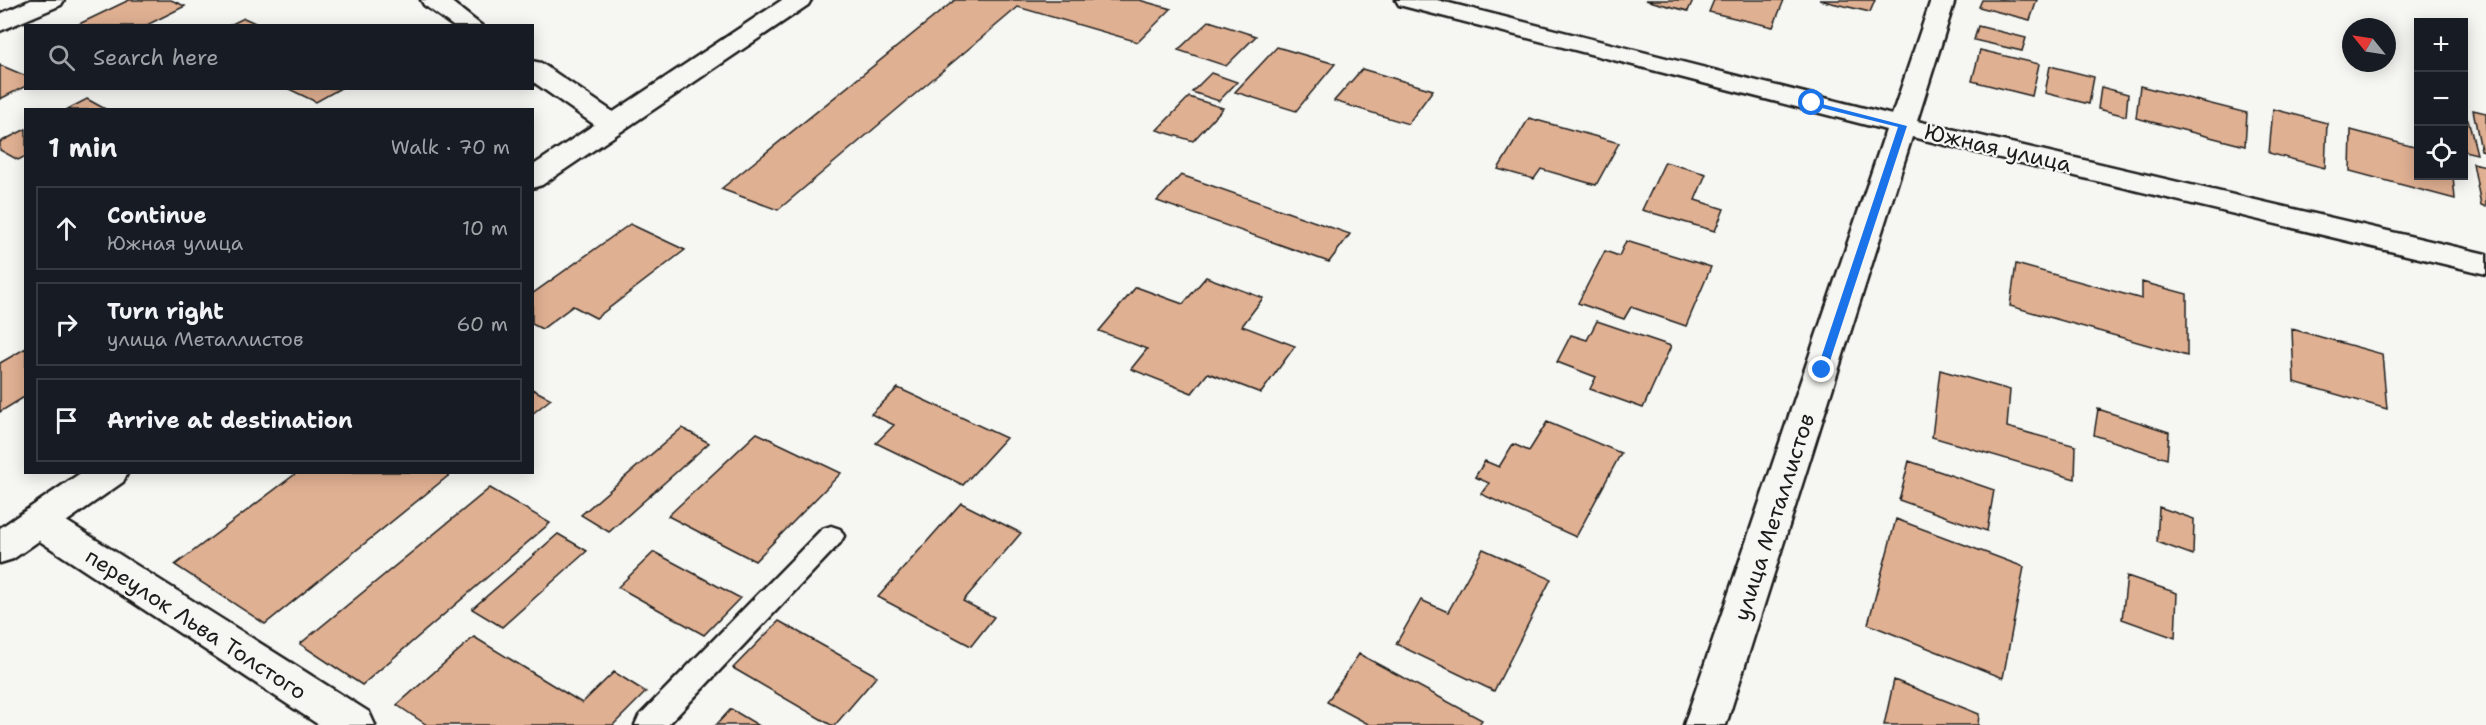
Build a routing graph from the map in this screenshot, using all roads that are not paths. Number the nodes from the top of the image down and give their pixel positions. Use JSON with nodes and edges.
{"nodes":[{"id":1,"x":52,"y":0,"type":"edge"},
{"id":2,"x":433,"y":0,"type":"edge"},
{"id":3,"x":799,"y":0,"type":"edge"},
{"id":4,"x":1408,"y":0,"type":"edge"},
{"id":5,"x":1943,"y":0,"type":"edge"},
{"id":6,"x":0,"y":23,"type":"edge"},
{"id":7,"x":467,"y":24,"type":"edge"},
{"id":8,"x":534,"y":70,"type":"edge"},
{"id":9,"x":612,"y":124,"type":"junction"},
{"id":10,"x":1902,"y":126,"type":"junction"},
{"id":11,"x":534,"y":178,"type":"edge"},
{"id":12,"x":2486,"y":264,"type":"edge"},
{"id":13,"x":107,"y":474,"type":"edge"},
{"id":14,"x":831,"y":536,"type":"dead end"},
{"id":15,"x":12,"y":538,"type":"edge"},
{"id":16,"x":354,"y":725,"type":"edge"},
{"id":17,"x":649,"y":725,"type":"edge"},
{"id":18,"x":1705,"y":725,"type":"edge"}],
"edges":[{"from":1,"to":6,"type":"street"},
{"from":2,"to":7,"type":"street"},
{"from":3,"to":9,"type":"street"},
{"from":4,"to":10,"type":"street","name":"Южная улица"},
{"from":5,"to":10,"type":"street","name":"улица Металлистов"},
{"from":8,"to":9,"type":"street"},
{"from":9,"to":11,"type":"street"},
{"from":10,"to":12,"type":"street","name":"Южная улица"},
{"from":10,"to":18,"type":"street","name":"улица Металлистов"},
{"from":13,"to":15,"type":"street"},
{"from":14,"to":17,"type":"lane"},
{"from":15,"to":16,"type":"street","name":"переулок Льва Толстого"}]}
